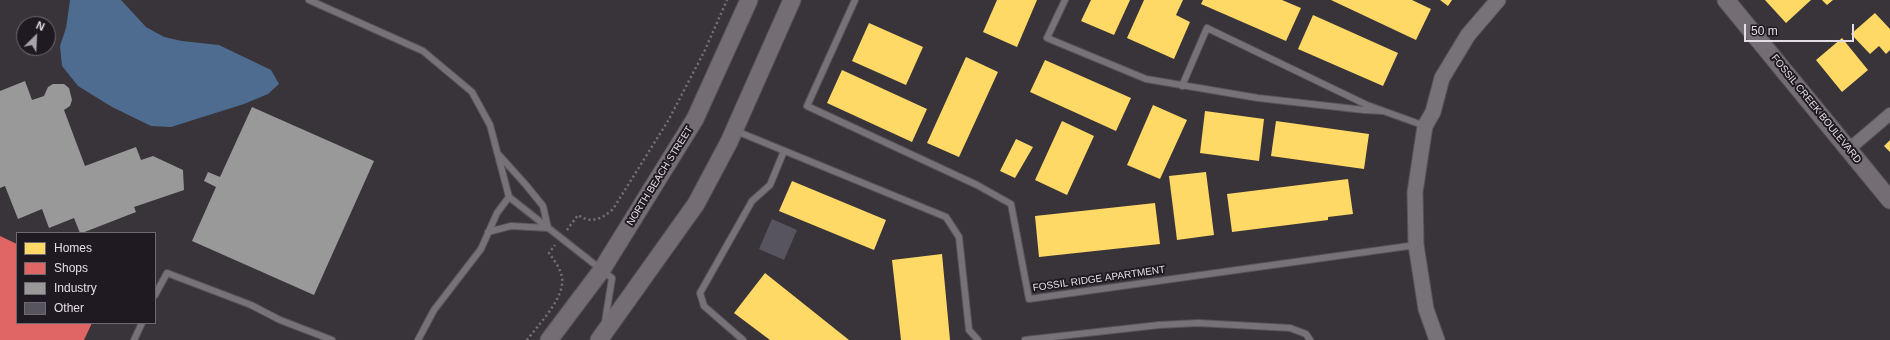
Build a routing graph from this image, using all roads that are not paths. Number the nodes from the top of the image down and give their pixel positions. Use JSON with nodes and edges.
{"nodes":[{"id":1,"x":309,"y":0,"type":"edge"},
{"id":2,"x":749,"y":0,"type":"edge"},
{"id":3,"x":792,"y":0,"type":"edge"},
{"id":4,"x":855,"y":0,"type":"edge"},
{"id":5,"x":1065,"y":0,"type":"edge"},
{"id":6,"x":1498,"y":0,"type":"edge"},
{"id":7,"x":1726,"y":0,"type":"edge"},
{"id":8,"x":1182,"y":86,"type":"junction"},
{"id":9,"x":1384,"y":111,"type":"junction"},
{"id":10,"x":1890,"y":114,"type":"edge"},
{"id":11,"x":1425,"y":126,"type":"junction"},
{"id":12,"x":734,"y":131,"type":"junction"},
{"id":13,"x":1849,"y":149,"type":"junction"},
{"id":14,"x":784,"y":151,"type":"junction"},
{"id":15,"x":498,"y":154,"type":"junction"},
{"id":16,"x":509,"y":197,"type":"junction"},
{"id":17,"x":1890,"y":200,"type":"edge"},
{"id":18,"x":548,"y":228,"type":"junction"},
{"id":19,"x":488,"y":232,"type":"junction"},
{"id":20,"x":1416,"y":245,"type":"junction"},
{"id":21,"x":601,"y":271,"type":"junction"},
{"id":22,"x":156,"y":293,"type":"edge"},
{"id":23,"x":142,"y":324,"type":"edge"},
{"id":24,"x":601,"y":337,"type":"edge"},
{"id":25,"x":134,"y":340,"type":"edge"},
{"id":26,"x":332,"y":340,"type":"edge"},
{"id":27,"x":418,"y":340,"type":"edge"},
{"id":28,"x":549,"y":340,"type":"edge"},
{"id":29,"x":743,"y":340,"type":"edge"},
{"id":30,"x":978,"y":340,"type":"edge"},
{"id":31,"x":1025,"y":340,"type":"edge"},
{"id":32,"x":1310,"y":340,"type":"edge"},
{"id":33,"x":1437,"y":340,"type":"edge"}],
"edges":[{"from":1,"to":15,"type":"lane"},
{"from":2,"to":21,"type":"main road","name":"NORTH BEACH STREET"},
{"from":3,"to":12,"type":"main road"},
{"from":4,"to":20,"type":"lane","name":"FOSSIL RIDGE APARTMENT"},
{"from":5,"to":8,"type":"lane"},
{"from":6,"to":11,"type":"street"},
{"from":7,"to":13,"type":"main road","name":"FOSSIL CREEK BOULEVARD"},
{"from":8,"to":9,"type":"lane"},
{"from":8,"to":9,"type":"lane"},
{"from":9,"to":11,"type":"lane"},
{"from":10,"to":13,"type":"street"},
{"from":11,"to":20,"type":"street"},
{"from":12,"to":14,"type":"lane"},
{"from":12,"to":24,"type":"main road"},
{"from":13,"to":17,"type":"main road","name":"FOSSIL CREEK BOULEVARD"},
{"from":14,"to":29,"type":"lane"},
{"from":14,"to":30,"type":"lane"},
{"from":15,"to":16,"type":"lane"},
{"from":15,"to":18,"type":"lane"},
{"from":16,"to":18,"type":"lane"},
{"from":16,"to":19,"type":"lane"},
{"from":18,"to":19,"type":"lane"},
{"from":18,"to":21,"type":"lane"},
{"from":19,"to":27,"type":"lane"},
{"from":20,"to":33,"type":"street"},
{"from":21,"to":24,"type":"lane"},
{"from":21,"to":28,"type":"main road","name":"NORTH BEACH STREET"},
{"from":22,"to":26,"type":"lane"},
{"from":23,"to":25,"type":"lane"},
{"from":31,"to":32,"type":"lane"}]}
